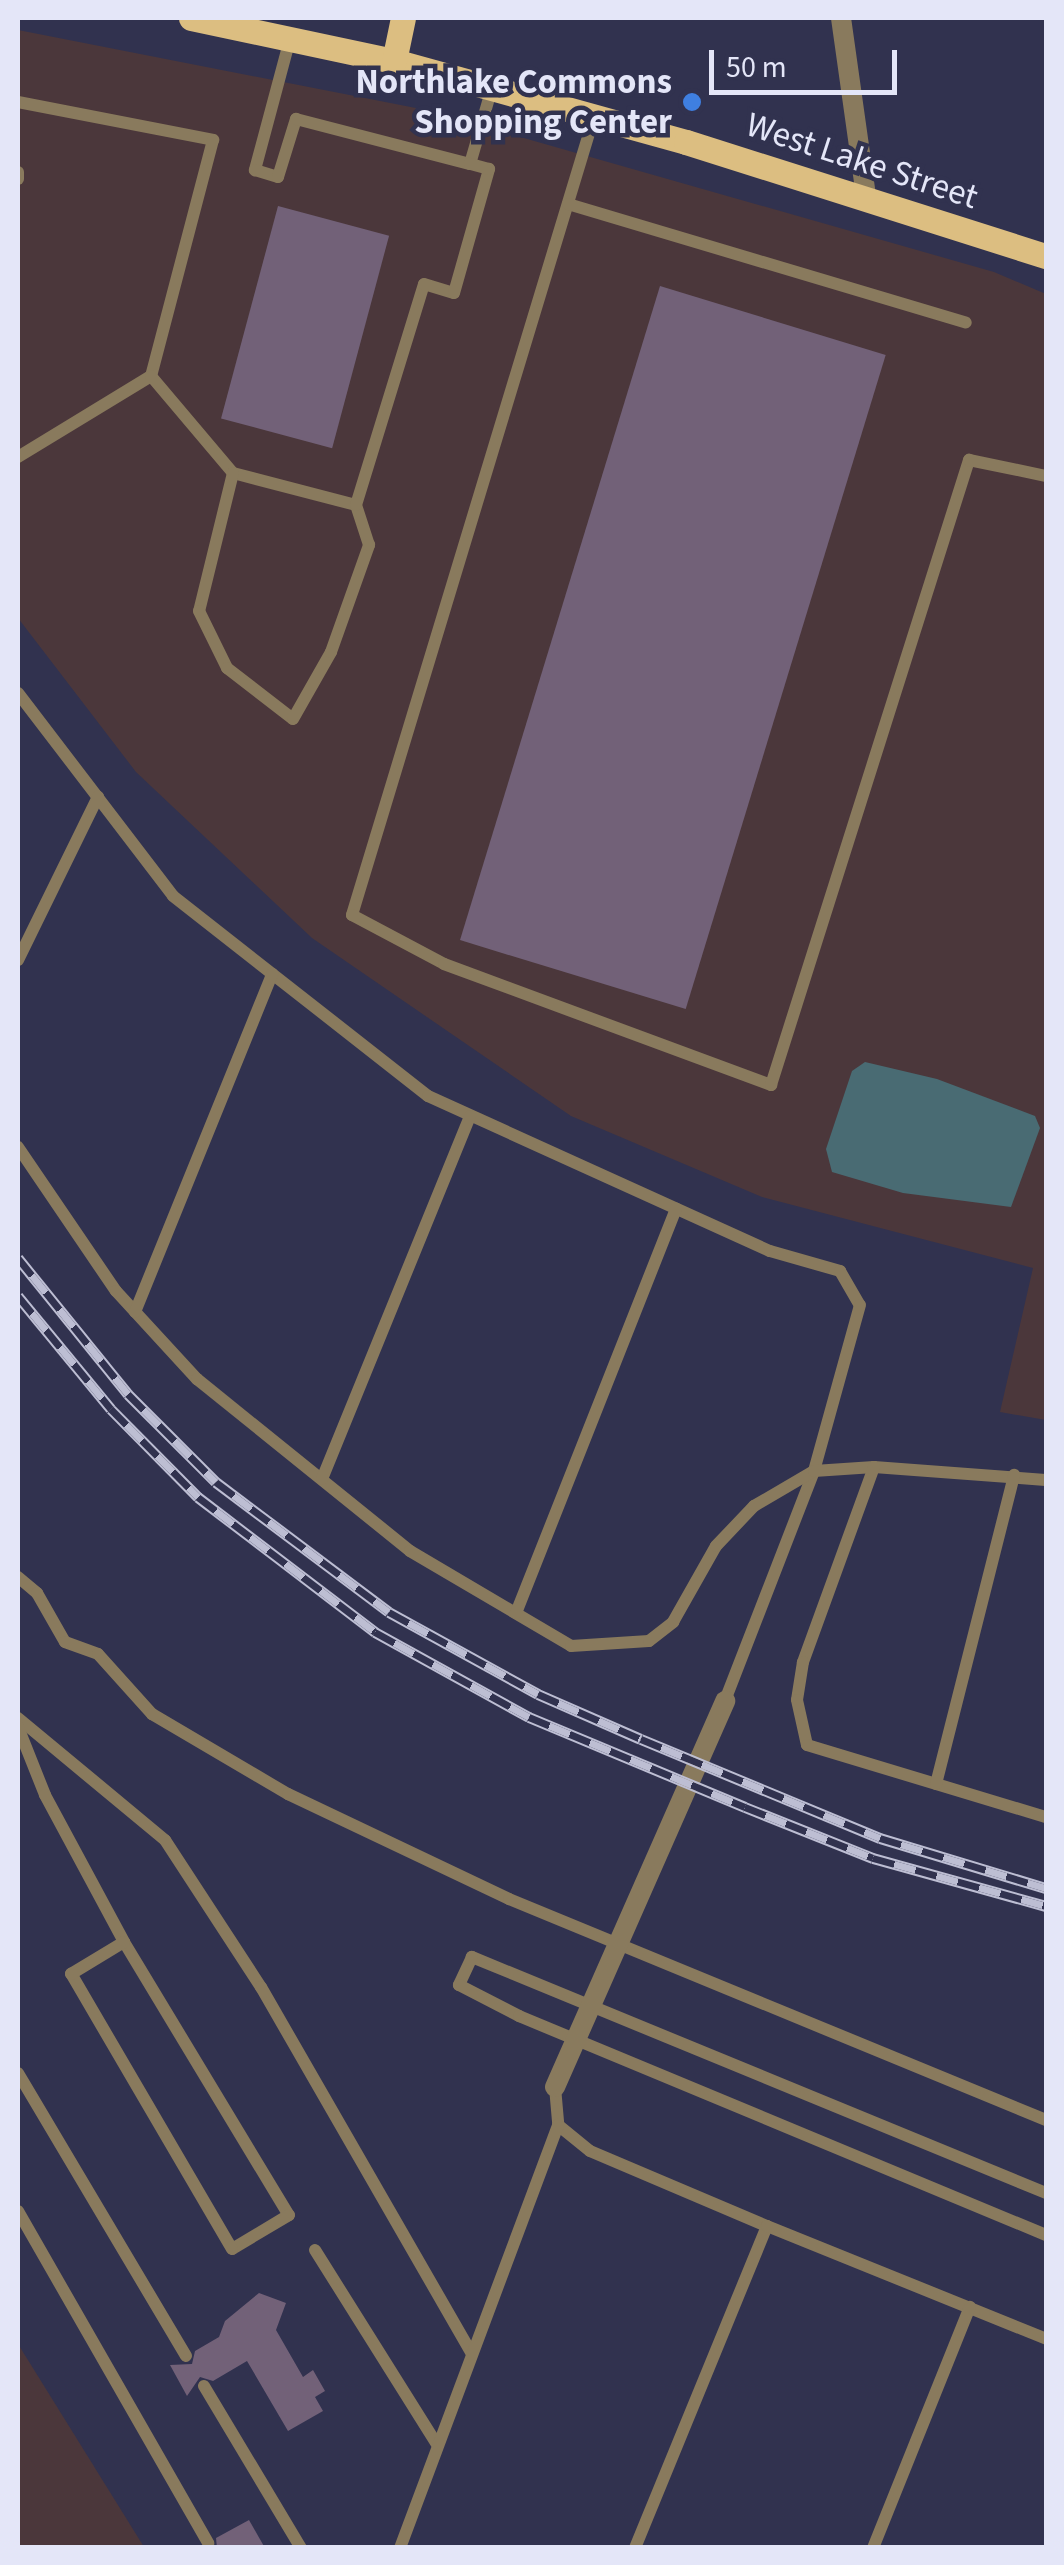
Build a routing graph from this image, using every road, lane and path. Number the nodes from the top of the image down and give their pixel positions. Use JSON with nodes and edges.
{"nodes":[{"id":1,"x":190,"y":18,"type":"edge"},
{"id":2,"x":274,"y":18,"type":"edge"},
{"id":3,"x":403,"y":18,"type":"edge"},
{"id":4,"x":841,"y":18,"type":"edge"},
{"id":5,"x":246,"y":30,"type":"junction"},
{"id":6,"x":290,"y":39,"type":"junction"},
{"id":7,"x":394,"y":61,"type":"junction"},
{"id":8,"x":492,"y":88,"type":"junction"},
{"id":9,"x":18,"y":102,"type":"edge"},
{"id":10,"x":594,"y":117,"type":"junction"},
{"id":11,"x":470,"y":164,"type":"junction"},
{"id":12,"x":866,"y":196,"type":"junction"},
{"id":13,"x":568,"y":204,"type":"junction"},
{"id":14,"x":1046,"y":256,"type":"edge"},
{"id":15,"x":966,"y":323,"type":"dead end"},
{"id":16,"x":151,"y":376,"type":"junction"},
{"id":17,"x":18,"y":457,"type":"edge"},
{"id":18,"x":233,"y":472,"type":"junction"},
{"id":19,"x":1046,"y":476,"type":"edge"},
{"id":20,"x":356,"y":505,"type":"junction"},
{"id":21,"x":18,"y":692,"type":"edge"},
{"id":22,"x":98,"y":797,"type":"junction"},
{"id":23,"x":18,"y":960,"type":"edge"},
{"id":24,"x":272,"y":974,"type":"junction"},
{"id":25,"x":470,"y":1116,"type":"junction"},
{"id":26,"x":18,"y":1146,"type":"edge"},
{"id":27,"x":676,"y":1208,"type":"junction"},
{"id":28,"x":136,"y":1312,"type":"junction"},
{"id":29,"x":874,"y":1468,"type":"junction"},
{"id":30,"x":814,"y":1471,"type":"junction"},
{"id":31,"x":1014,"y":1475,"type":"junction"},
{"id":32,"x":322,"y":1479,"type":"junction"},
{"id":33,"x":1046,"y":1480,"type":"edge"},
{"id":34,"x":18,"y":1577,"type":"edge"},
{"id":35,"x":516,"y":1613,"type":"junction"},
{"id":36,"x":725,"y":1701,"type":"joint"},
{"id":37,"x":18,"y":1718,"type":"edge"},
{"id":38,"x":18,"y":1727,"type":"edge"},
{"id":39,"x":936,"y":1784,"type":"junction"},
{"id":40,"x":1046,"y":1818,"type":"edge"},
{"id":41,"x":124,"y":1942,"type":"junction"},
{"id":42,"x":618,"y":1944,"type":"junction"},
{"id":43,"x":591,"y":2005,"type":"junction"},
{"id":44,"x":576,"y":2040,"type":"junction"},
{"id":45,"x":18,"y":2073,"type":"edge"},
{"id":46,"x":555,"y":2087,"type":"joint"},
{"id":47,"x":1046,"y":2120,"type":"edge"},
{"id":48,"x":558,"y":2125,"type":"junction"},
{"id":49,"x":1046,"y":2193,"type":"edge"},
{"id":50,"x":18,"y":2211,"type":"edge"},
{"id":51,"x":767,"y":2226,"type":"junction"},
{"id":52,"x":1046,"y":2235,"type":"edge"},
{"id":53,"x":316,"y":2250,"type":"dead end"},
{"id":54,"x":970,"y":2307,"type":"junction"},
{"id":55,"x":1046,"y":2339,"type":"edge"},
{"id":56,"x":471,"y":2352,"type":"junction"},
{"id":57,"x":186,"y":2356,"type":"dead end"},
{"id":58,"x":204,"y":2386,"type":"dead end"},
{"id":59,"x":436,"y":2443,"type":"junction"},
{"id":60,"x":208,"y":2543,"type":"dead end"},
{"id":61,"x":301,"y":2548,"type":"edge"},
{"id":62,"x":400,"y":2548,"type":"edge"},
{"id":63,"x":635,"y":2548,"type":"edge"},
{"id":64,"x":873,"y":2548,"type":"edge"}],
"edges":[{"from":1,"to":5,"type":"main road","name":"West Lake Street"},
{"from":2,"to":5,"type":"main road"},
{"from":3,"to":7,"type":"main road"},
{"from":4,"to":12,"type":"street"},
{"from":5,"to":6,"type":"main road","name":"West Lake Street"},
{"from":6,"to":7,"type":"main road","name":"West Lake Street"},
{"from":6,"to":11,"type":"lane"},
{"from":7,"to":8,"type":"main road","name":"West Lake Street"},
{"from":8,"to":10,"type":"main road","name":"West Lake Street"},
{"from":8,"to":11,"type":"lane"},
{"from":9,"to":16,"type":"lane"},
{"from":10,"to":12,"type":"main road","name":"West Lake Street"},
{"from":10,"to":13,"type":"lane"},
{"from":11,"to":20,"type":"lane"},
{"from":12,"to":14,"type":"main road","name":"West Lake Street"},
{"from":13,"to":15,"type":"lane"},
{"from":13,"to":19,"type":"lane"},
{"from":16,"to":17,"type":"lane"},
{"from":16,"to":18,"type":"lane"},
{"from":18,"to":20,"type":"lane"},
{"from":18,"to":20,"type":"lane"},
{"from":21,"to":22,"type":"lane"},
{"from":22,"to":23,"type":"lane"},
{"from":22,"to":24,"type":"lane"},
{"from":24,"to":25,"type":"lane"},
{"from":24,"to":28,"type":"lane"},
{"from":25,"to":27,"type":"lane"},
{"from":25,"to":32,"type":"lane"},
{"from":26,"to":28,"type":"lane"},
{"from":27,"to":30,"type":"lane"},
{"from":27,"to":35,"type":"lane"},
{"from":28,"to":32,"type":"lane"},
{"from":29,"to":30,"type":"lane"},
{"from":29,"to":31,"type":"lane"},
{"from":29,"to":39,"type":"lane"},
{"from":30,"to":35,"type":"lane"},
{"from":30,"to":36,"type":"lane"},
{"from":31,"to":33,"type":"lane"},
{"from":31,"to":39,"type":"lane"},
{"from":32,"to":35,"type":"lane"},
{"from":34,"to":42,"type":"lane"},
{"from":36,"to":42,"type":"street"},
{"from":37,"to":56,"type":"lane"},
{"from":38,"to":41,"type":"lane"},
{"from":39,"to":40,"type":"lane"},
{"from":41,"to":41,"type":"lane"},
{"from":42,"to":43,"type":"street"},
{"from":42,"to":47,"type":"lane"},
{"from":43,"to":44,"type":"street"},
{"from":43,"to":44,"type":"lane"},
{"from":43,"to":49,"type":"lane"},
{"from":44,"to":46,"type":"street"},
{"from":44,"to":52,"type":"lane"},
{"from":45,"to":57,"type":"lane"},
{"from":46,"to":48,"type":"lane"},
{"from":48,"to":51,"type":"lane"},
{"from":48,"to":56,"type":"lane"},
{"from":50,"to":60,"type":"lane"},
{"from":51,"to":54,"type":"lane"},
{"from":51,"to":63,"type":"lane"},
{"from":53,"to":59,"type":"lane"},
{"from":54,"to":55,"type":"lane"},
{"from":54,"to":64,"type":"lane"},
{"from":56,"to":59,"type":"lane"},
{"from":58,"to":61,"type":"lane"},
{"from":59,"to":62,"type":"lane"}]}
